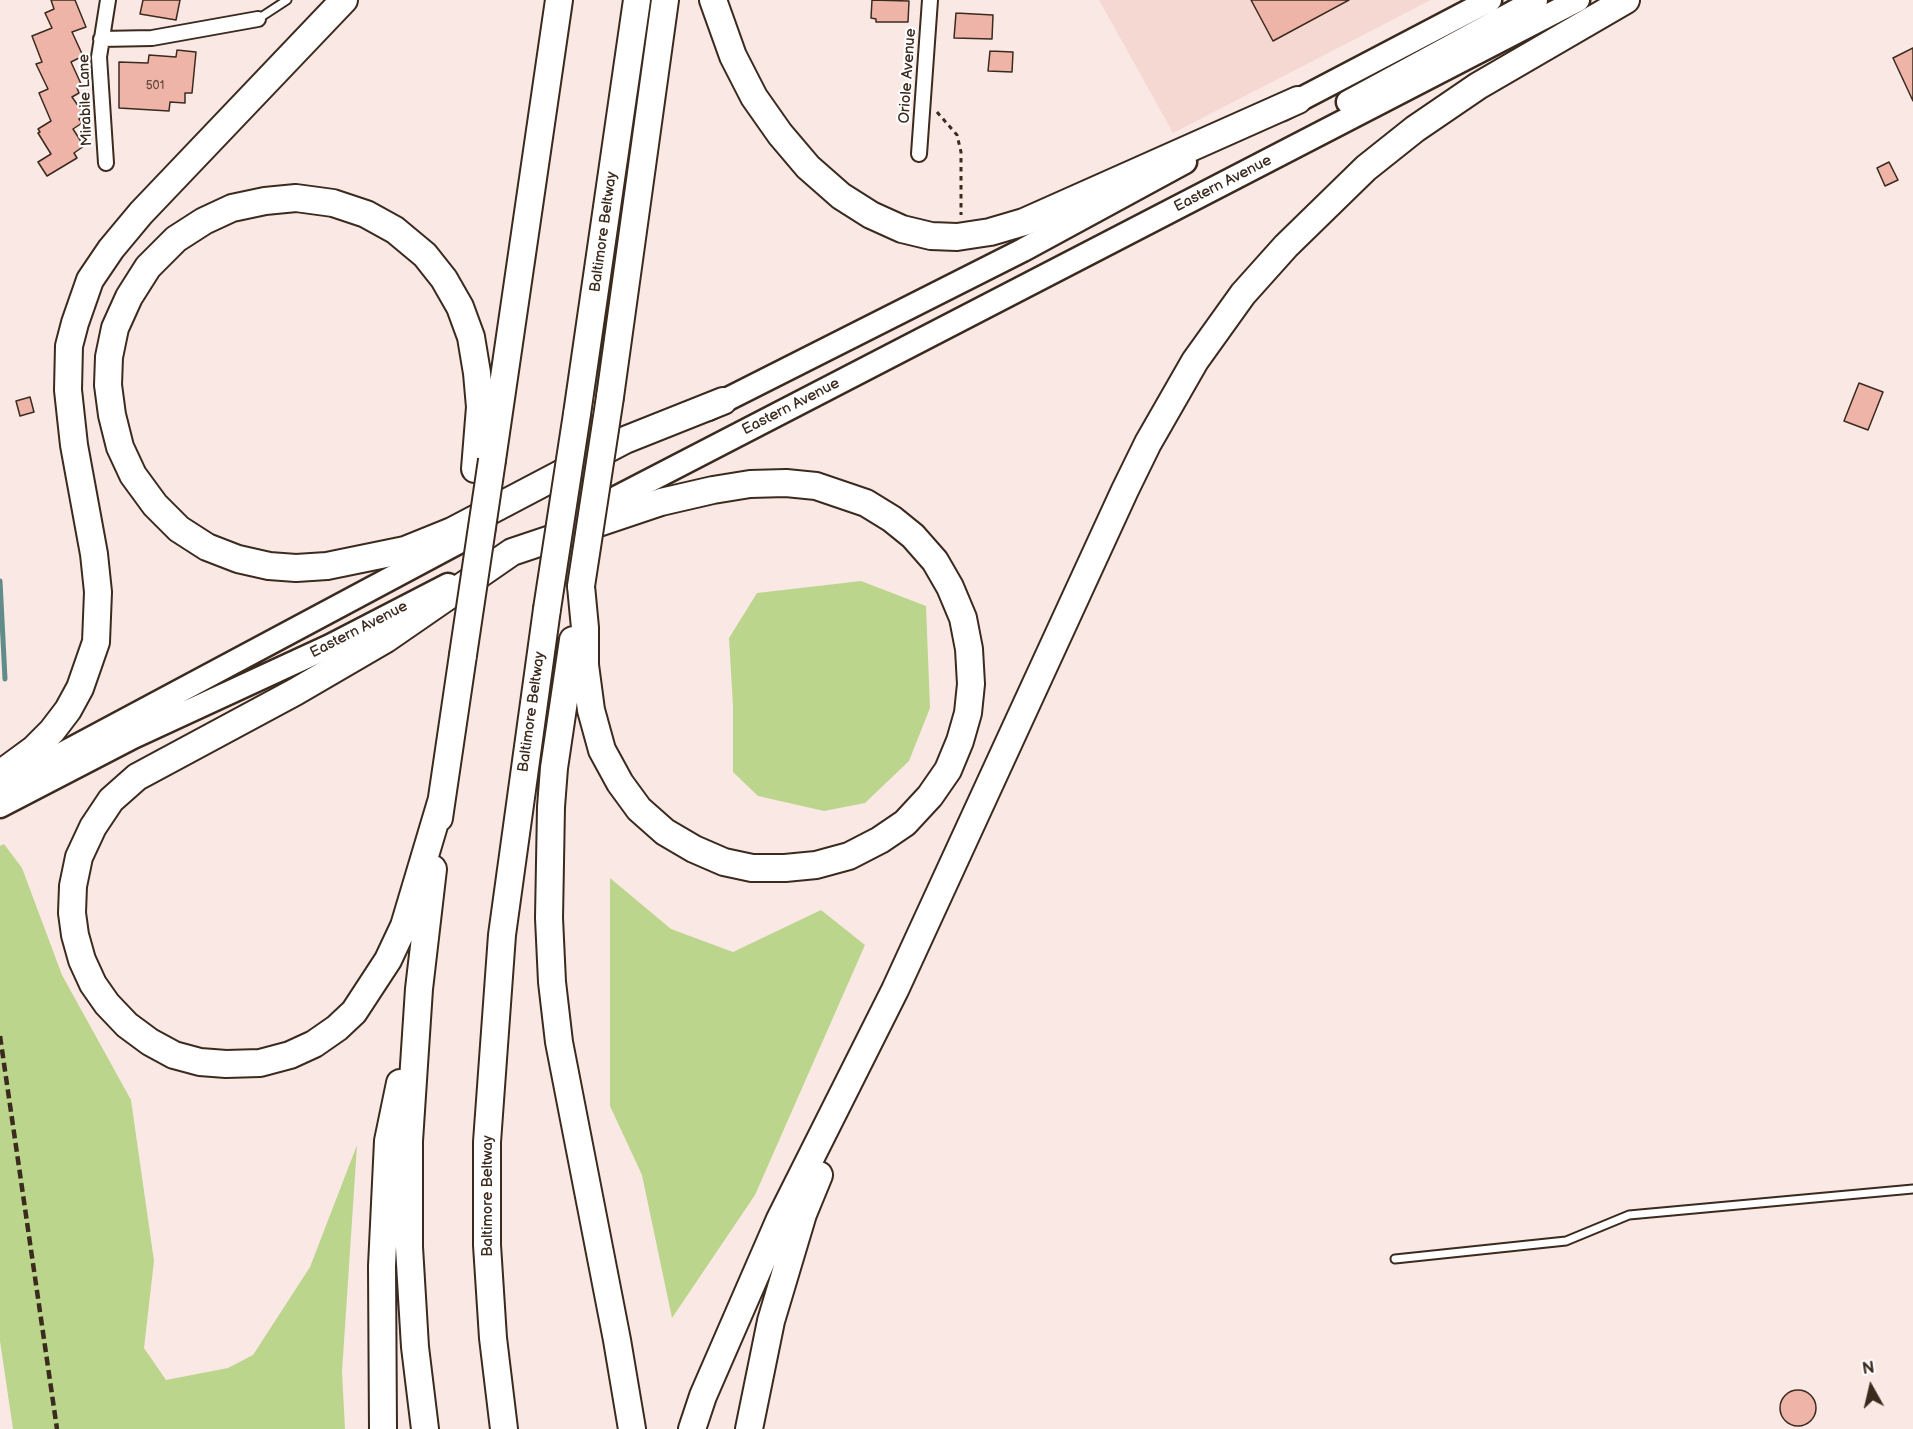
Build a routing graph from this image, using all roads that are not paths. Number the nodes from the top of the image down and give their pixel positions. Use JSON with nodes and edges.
{"nodes":[{"id":1,"x":108,"y":0,"type":"edge"},
{"id":2,"x":287,"y":0,"type":"edge"},
{"id":3,"x":344,"y":0,"type":"edge"},
{"id":4,"x":559,"y":0,"type":"edge"},
{"id":5,"x":637,"y":0,"type":"edge"},
{"id":6,"x":665,"y":0,"type":"edge"},
{"id":7,"x":713,"y":0,"type":"edge"},
{"id":8,"x":930,"y":0,"type":"edge"},
{"id":9,"x":1490,"y":0,"type":"edge"},
{"id":10,"x":1536,"y":0,"type":"edge"},
{"id":11,"x":1578,"y":0,"type":"edge"},
{"id":12,"x":1626,"y":0,"type":"edge"},
{"id":13,"x":258,"y":19,"type":"joint"},
{"id":14,"x":101,"y":39,"type":"junction"},
{"id":15,"x":1298,"y":100,"type":"junction"},
{"id":16,"x":1293,"y":147,"type":"junction"},
{"id":17,"x":919,"y":154,"type":"dead end"},
{"id":18,"x":106,"y":162,"type":"dead end"},
{"id":19,"x":723,"y":401,"type":"junction"},
{"id":20,"x":484,"y":464,"type":"junction"},
{"id":21,"x":512,"y":552,"type":"junction"},
{"id":22,"x":581,"y":586,"type":"junction"},
{"id":23,"x":0,"y":774,"type":"edge"},
{"id":24,"x":0,"y":787,"type":"edge"},
{"id":25,"x":441,"y":802,"type":"junction"},
{"id":26,"x":0,"y":806,"type":"edge"},
{"id":27,"x":419,"y":989,"type":"junction"},
{"id":28,"x":895,"y":990,"type":"junction"},
{"id":29,"x":1913,"y":1189,"type":"edge"},
{"id":30,"x":1395,"y":1260,"type":"dead end"},
{"id":31,"x":383,"y":1429,"type":"edge"},
{"id":32,"x":425,"y":1429,"type":"edge"},
{"id":33,"x":504,"y":1429,"type":"edge"},
{"id":34,"x":632,"y":1429,"type":"edge"},
{"id":35,"x":692,"y":1429,"type":"edge"},
{"id":36,"x":749,"y":1429,"type":"edge"}],
"edges":[{"from":1,"to":14,"type":"street","name":"Mirabile Lane"},
{"from":2,"to":13,"type":"lane"},
{"from":3,"to":23,"type":"highway"},
{"from":4,"to":20,"type":"highway"},
{"from":5,"to":33,"type":"highway","name":"Baltimore Beltway","bridge":true},
{"from":6,"to":22,"type":"highway","bridge":true},
{"from":7,"to":15,"type":"highway"},
{"from":8,"to":17,"type":"street","name":"Oriole Avenue"},
{"from":9,"to":15,"type":"main road","name":"Eastern Avenue"},
{"from":10,"to":16,"type":"main road"},
{"from":11,"to":16,"type":"main road","name":"Eastern Avenue"},
{"from":12,"to":28,"type":"highway"},
{"from":13,"to":14,"type":"street"},
{"from":14,"to":18,"type":"street","name":"Mirabile Lane"},
{"from":15,"to":19,"type":"main road","name":"Eastern Avenue"},
{"from":16,"to":21,"type":"main road","name":"Eastern Avenue"},
{"from":19,"to":20,"type":"highway"},
{"from":19,"to":24,"type":"main road","name":"Eastern Avenue"},
{"from":20,"to":25,"type":"highway","bridge":true},
{"from":21,"to":22,"type":"highway"},
{"from":21,"to":25,"type":"highway"},
{"from":21,"to":26,"type":"main road","name":"Eastern Avenue"},
{"from":22,"to":34,"type":"highway"},
{"from":25,"to":27,"type":"highway"},
{"from":27,"to":31,"type":"highway"},
{"from":27,"to":32,"type":"highway"},
{"from":28,"to":35,"type":"highway"},
{"from":28,"to":36,"type":"highway"},
{"from":29,"to":30,"type":"lane"}]}
